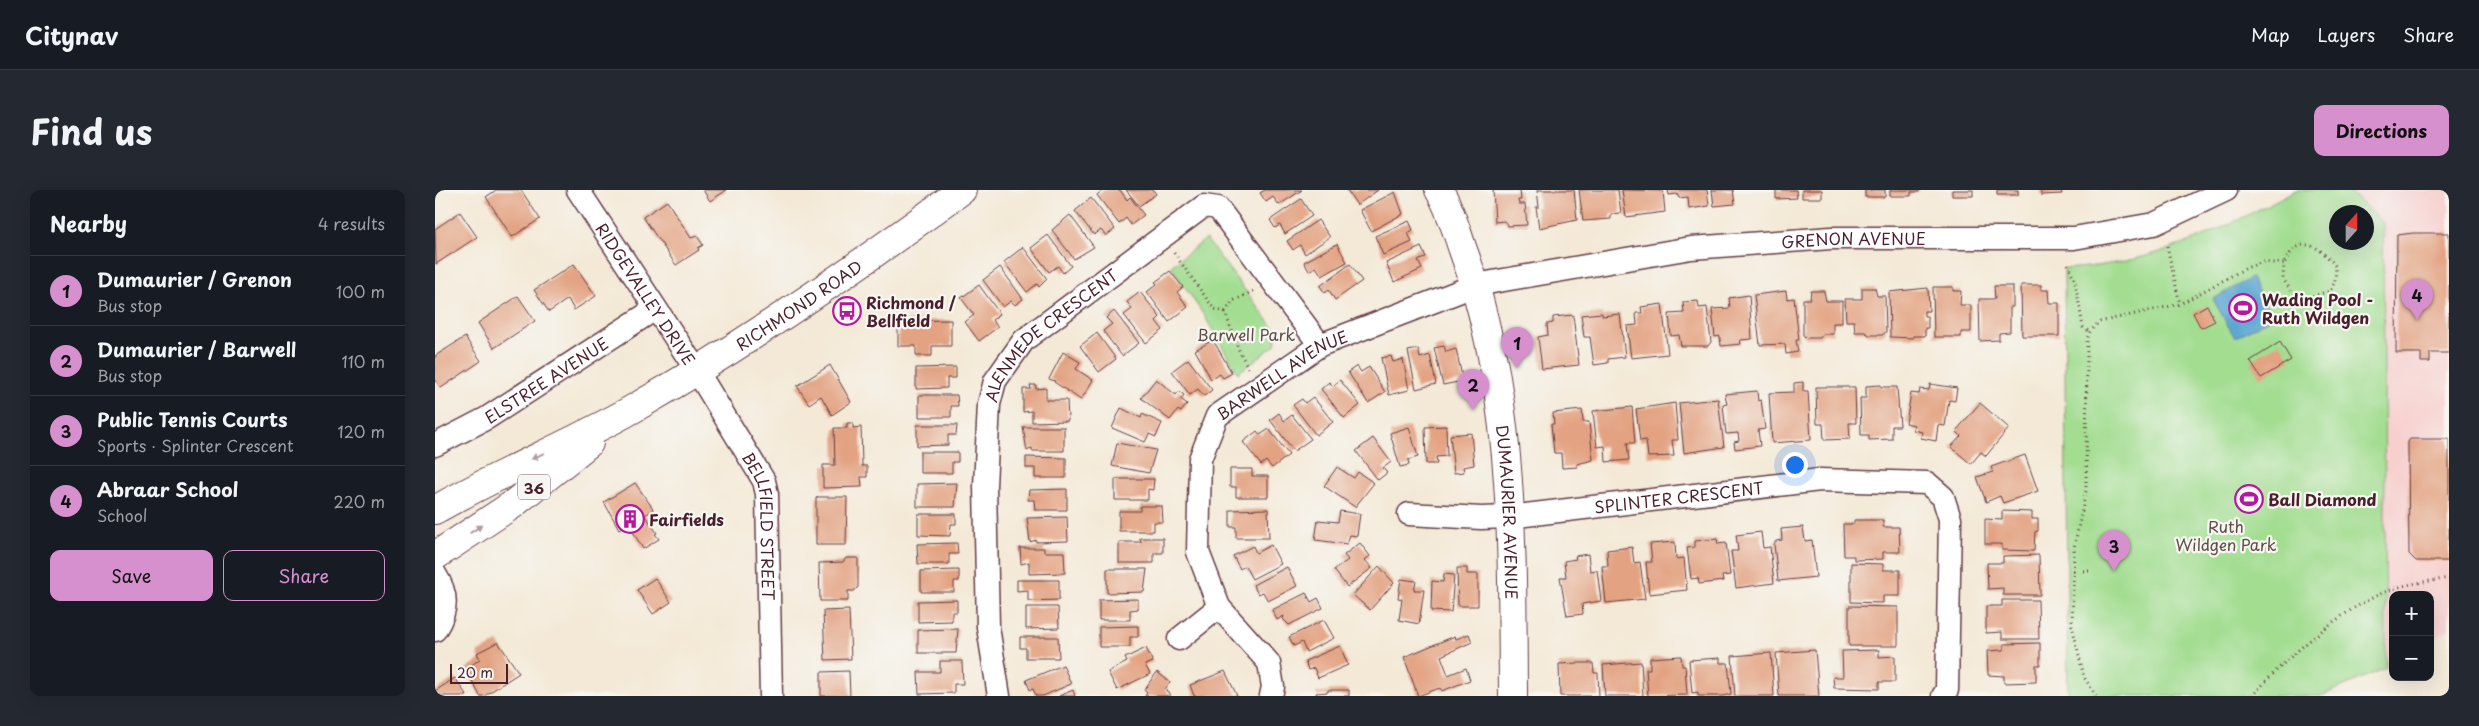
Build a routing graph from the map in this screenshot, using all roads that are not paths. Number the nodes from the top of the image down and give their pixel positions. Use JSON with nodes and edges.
{"nodes":[{"id":1,"x":962,"y":190,"type":"edge"},
{"id":2,"x":1439,"y":190,"type":"edge"},
{"id":3,"x":582,"y":191,"type":"edge"},
{"id":4,"x":2216,"y":192,"type":"edge"},
{"id":5,"x":1476,"y":285,"type":"junction"},
{"id":6,"x":655,"y":309,"type":"junction"},
{"id":7,"x":1320,"y":345,"type":"junction"},
{"id":8,"x":697,"y":371,"type":"junction"},
{"id":9,"x":629,"y":411,"type":"junction"},
{"id":10,"x":435,"y":445,"type":"edge"},
{"id":11,"x":435,"y":510,"type":"edge"},
{"id":12,"x":1409,"y":514,"type":"dead end"},
{"id":13,"x":1509,"y":516,"type":"junction"},
{"id":14,"x":435,"y":556,"type":"edge"},
{"id":15,"x":435,"y":574,"type":"edge"},
{"id":16,"x":1219,"y":607,"type":"junction"},
{"id":17,"x":435,"y":630,"type":"edge"},
{"id":18,"x":1179,"y":638,"type":"dead end"},
{"id":19,"x":771,"y":696,"type":"edge"},
{"id":20,"x":999,"y":696,"type":"edge"},
{"id":21,"x":1271,"y":696,"type":"edge"},
{"id":22,"x":1513,"y":696,"type":"edge"},
{"id":23,"x":1943,"y":696,"type":"edge"}],
"edges":[{"from":1,"to":8,"type":"main road","name":"RICHMOND ROAD","number":"36"},
{"from":2,"to":5,"type":"main road","name":"DUMAURIER AVENUE"},
{"from":3,"to":6,"type":"street","name":"RIDGEVALLEY DRIVE"},
{"from":4,"to":5,"type":"street","name":"GRENON AVENUE"},
{"from":5,"to":7,"type":"street","name":"BARWELL AVENUE"},
{"from":5,"to":13,"type":"main road","name":"DUMAURIER AVENUE"},
{"from":6,"to":8,"type":"street","name":"RIDGEVALLEY DRIVE"},
{"from":6,"to":10,"type":"street","name":"ELSTREE AVENUE"},
{"from":7,"to":16,"type":"street","name":"BARWELL AVENUE"},
{"from":7,"to":20,"type":"street","name":"ALENMEDE CRESCENT"},
{"from":8,"to":9,"type":"main road","name":"RICHMOND ROAD","number":"36"},
{"from":8,"to":19,"type":"street","name":"BELLFIELD STREET"},
{"from":9,"to":11,"type":"main road","name":"RICHMOND ROAD","number":"36","one_way":true},
{"from":14,"to":9,"type":"main road","name":"RICHMOND ROAD","number":"36","one_way":true},
{"from":12,"to":13,"type":"street","name":"SPLINTER CRESCENT"},
{"from":13,"to":22,"type":"main road","name":"DUMAURIER AVENUE"},
{"from":13,"to":23,"type":"street","name":"SPLINTER CRESCENT"},
{"from":15,"to":17,"type":"street"},
{"from":16,"to":18,"type":"street"},
{"from":16,"to":21,"type":"street","name":"BARWELL AVENUE"}]}
